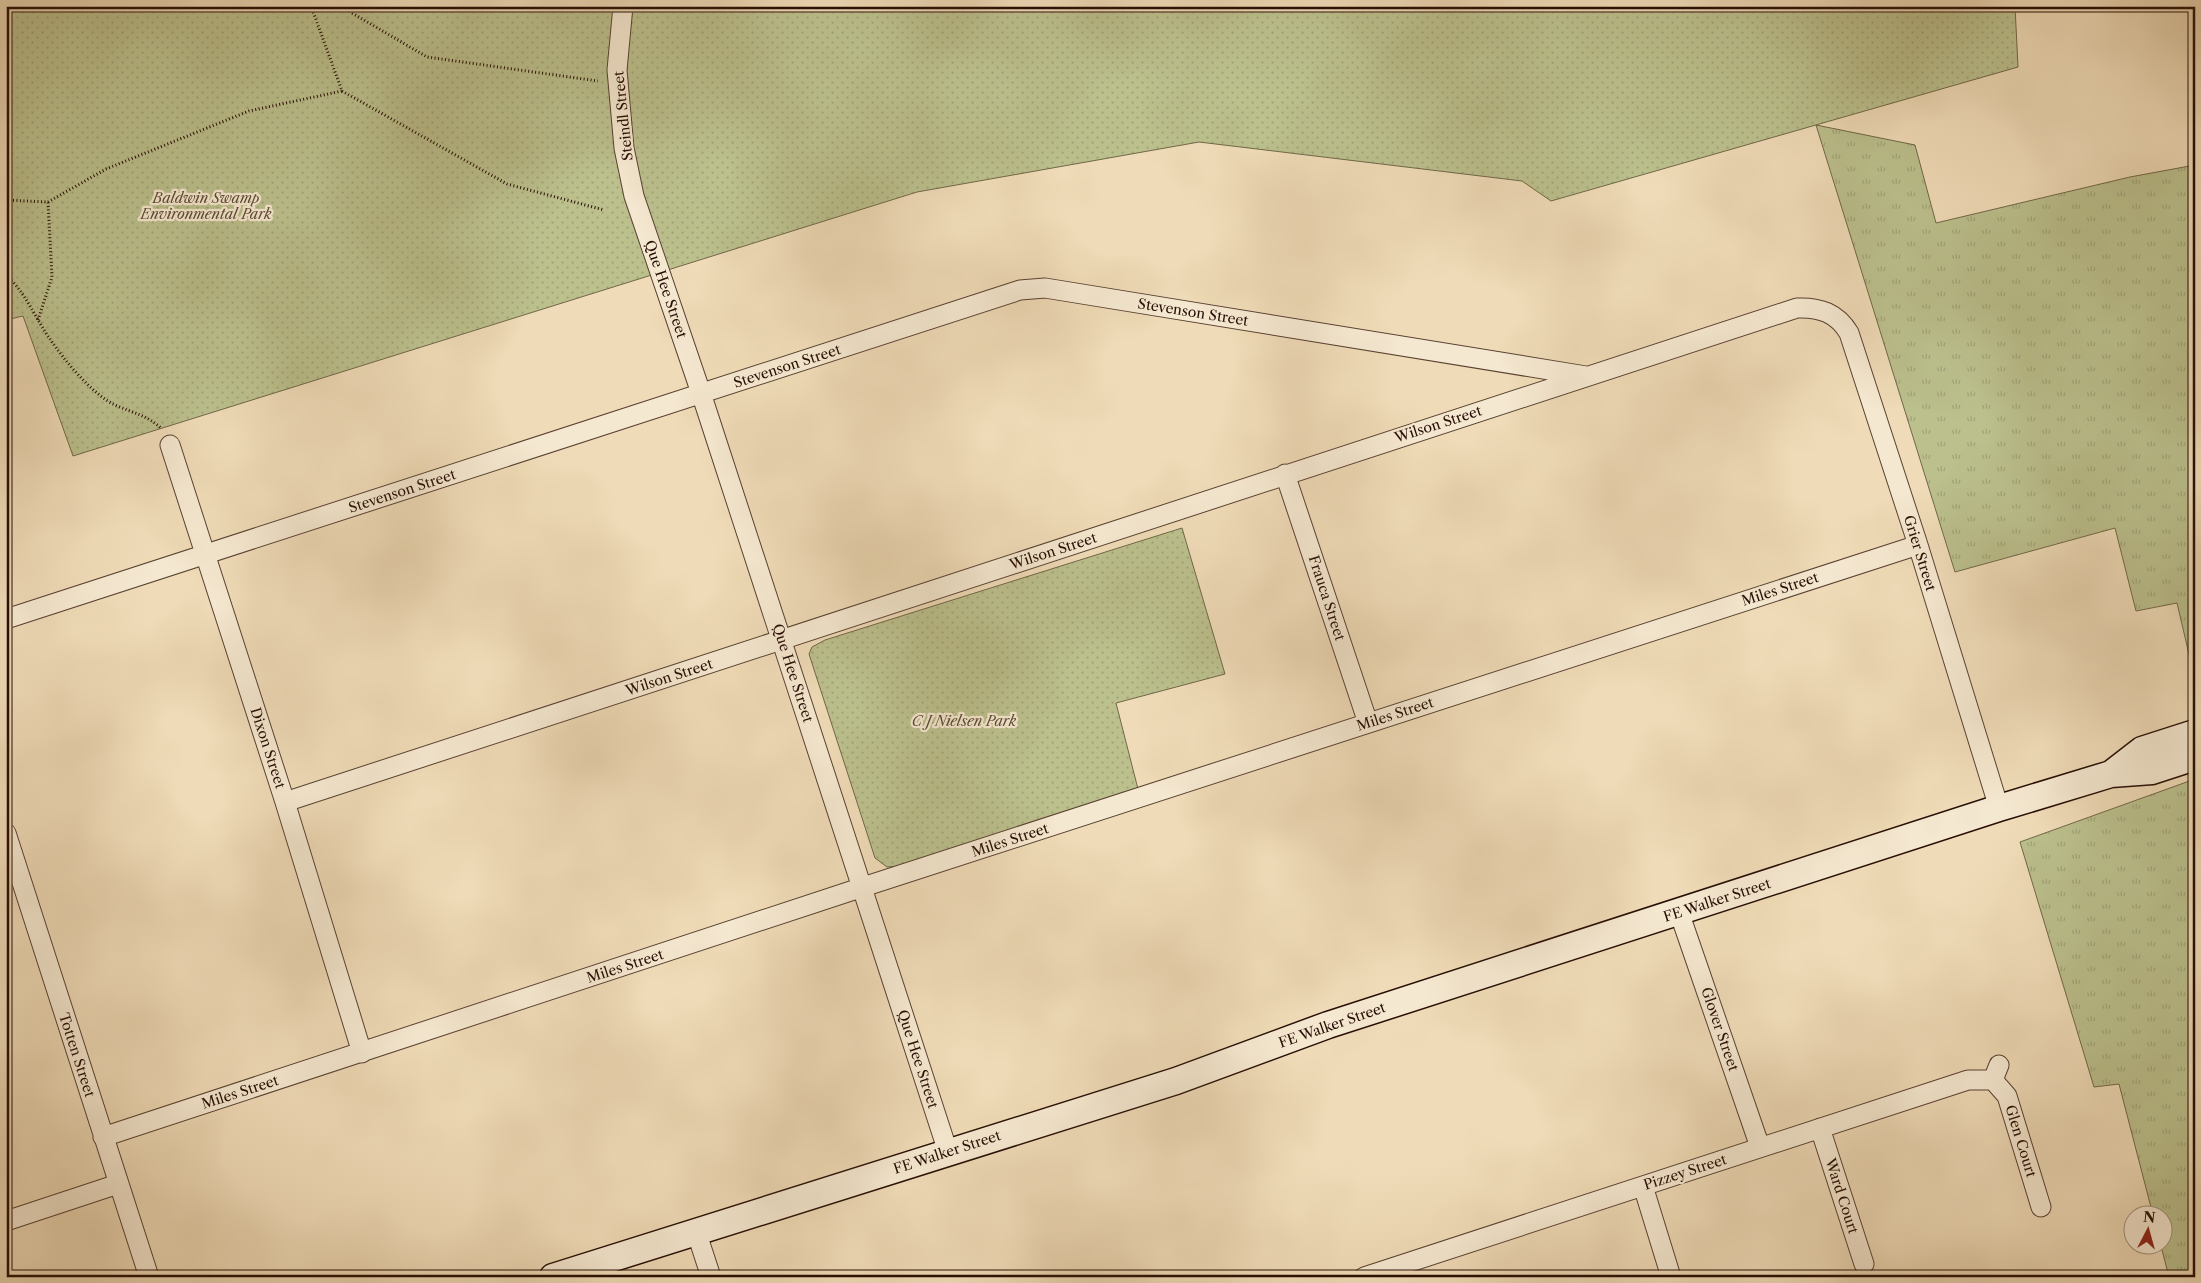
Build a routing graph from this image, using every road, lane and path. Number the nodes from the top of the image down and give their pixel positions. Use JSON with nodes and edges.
{"nodes":[{"id":1,"x":311,"y":6,"type":"edge"},
{"id":2,"x":340,"y":6,"type":"edge"},
{"id":3,"x":623,"y":6,"type":"edge"},
{"id":4,"x":598,"y":81,"type":"dead end"},
{"id":5,"x":342,"y":91,"type":"junction"},
{"id":6,"x":634,"y":196,"type":"joint"},
{"id":7,"x":6,"y":200,"type":"edge"},
{"id":8,"x":48,"y":202,"type":"junction"},
{"id":9,"x":604,"y":210,"type":"dead end"},
{"id":10,"x":6,"y":276,"type":"edge"},
{"id":11,"x":1823,"y":310,"type":"joint"},
{"id":12,"x":38,"y":320,"type":"junction"},
{"id":13,"x":1588,"y":376,"type":"junction"},
{"id":14,"x":701,"y":393,"type":"junction"},
{"id":15,"x":170,"y":445,"type":"joint"},
{"id":16,"x":1285,"y":474,"type":"junction"},
{"id":17,"x":1918,"y":545,"type":"junction"},
{"id":18,"x":205,"y":556,"type":"junction"},
{"id":19,"x":6,"y":619,"type":"edge"},
{"id":20,"x":782,"y":640,"type":"junction"},
{"id":21,"x":1368,"y":723,"type":"junction"},
{"id":22,"x":2195,"y":733,"type":"edge"},
{"id":23,"x":2195,"y":757,"type":"edge"},
{"id":24,"x":2111,"y":774,"type":"junction"},
{"id":25,"x":285,"y":802,"type":"junction"},
{"id":26,"x":1999,"y":808,"type":"junction"},
{"id":27,"x":6,"y":834,"type":"edge"},
{"id":28,"x":863,"y":887,"type":"junction"},
{"id":29,"x":1679,"y":912,"type":"junction"},
{"id":30,"x":362,"y":1053,"type":"junction"},
{"id":31,"x":1996,"y":1072,"type":"joint"},
{"id":32,"x":1820,"y":1128,"type":"junction"},
{"id":33,"x":102,"y":1138,"type":"junction"},
{"id":34,"x":1760,"y":1147,"type":"junction"},
{"id":35,"x":948,"y":1152,"type":"junction"},
{"id":36,"x":118,"y":1184,"type":"junction"},
{"id":37,"x":1643,"y":1186,"type":"junction"},
{"id":38,"x":2041,"y":1208,"type":"dead end"},
{"id":39,"x":6,"y":1221,"type":"edge"},
{"id":40,"x":696,"y":1231,"type":"junction"},
{"id":41,"x":1864,"y":1264,"type":"dead end"},
{"id":42,"x":149,"y":1277,"type":"edge"},
{"id":43,"x":553,"y":1277,"type":"edge"},
{"id":44,"x":711,"y":1277,"type":"edge"},
{"id":45,"x":1364,"y":1277,"type":"edge"},
{"id":46,"x":1671,"y":1277,"type":"edge"}],
"edges":[{"from":1,"to":5,"type":"path"},
{"from":2,"to":4,"type":"path"},
{"from":3,"to":6,"type":"street","name":"Steindl Street"},
{"from":5,"to":8,"type":"path"},
{"from":5,"to":9,"type":"path"},
{"from":6,"to":14,"type":"street","name":"Que Hee Street"},
{"from":7,"to":8,"type":"path"},
{"from":8,"to":12,"type":"path"},
{"from":10,"to":12,"type":"path"},
{"from":11,"to":13,"type":"street","name":"Wilson Street"},
{"from":11,"to":17,"type":"street","name":"Grier Street"},
{"from":12,"to":15,"type":"path"},
{"from":13,"to":14,"type":"street","name":"Stevenson Street"},
{"from":13,"to":16,"type":"street","name":"Wilson Street"},
{"from":14,"to":18,"type":"street","name":"Stevenson Street"},
{"from":14,"to":20,"type":"street","name":"Que Hee Street"},
{"from":15,"to":18,"type":"street","name":"Dixon Street"},
{"from":16,"to":20,"type":"street","name":"Wilson Street"},
{"from":16,"to":21,"type":"street","name":"Frauca Street"},
{"from":17,"to":21,"type":"street","name":"Miles Street"},
{"from":17,"to":26,"type":"street","name":"Grier Street"},
{"from":18,"to":19,"type":"street","name":"Stevenson Street"},
{"from":18,"to":25,"type":"street","name":"Dixon Street"},
{"from":20,"to":25,"type":"street","name":"Wilson Street"},
{"from":20,"to":28,"type":"street","name":"Que Hee Street"},
{"from":21,"to":28,"type":"street","name":"Miles Street"},
{"from":22,"to":24,"type":"main road","name":"FE Walker Street"},
{"from":23,"to":24,"type":"main road","name":"FE Walker Street"},
{"from":24,"to":26,"type":"main road","name":"FE Walker Street"},
{"from":25,"to":30,"type":"street","name":"Dixon Street"},
{"from":26,"to":29,"type":"main road","name":"FE Walker Street"},
{"from":27,"to":33,"type":"street","name":"Totten Street"},
{"from":28,"to":30,"type":"street","name":"Miles Street"},
{"from":28,"to":35,"type":"street","name":"Que Hee Street"},
{"from":29,"to":34,"type":"street","name":"Glover Street"},
{"from":29,"to":35,"type":"main road","name":"FE Walker Street"},
{"from":30,"to":33,"type":"street","name":"Miles Street"},
{"from":31,"to":32,"type":"street","name":"Pizzey Street"},
{"from":31,"to":38,"type":"street","name":"Glen Court"},
{"from":32,"to":34,"type":"street","name":"Pizzey Street"},
{"from":32,"to":41,"type":"street","name":"Ward Court"},
{"from":33,"to":36,"type":"street","name":"Totten Street"},
{"from":34,"to":37,"type":"street","name":"Pizzey Street"},
{"from":35,"to":40,"type":"main road","name":"FE Walker Street"},
{"from":36,"to":39,"type":"street"},
{"from":36,"to":42,"type":"street","name":"Totten Street"},
{"from":37,"to":45,"type":"street","name":"Pizzey Street"},
{"from":37,"to":46,"type":"street"},
{"from":40,"to":43,"type":"main road","name":"FE Walker Street"},
{"from":40,"to":44,"type":"street"}]}
